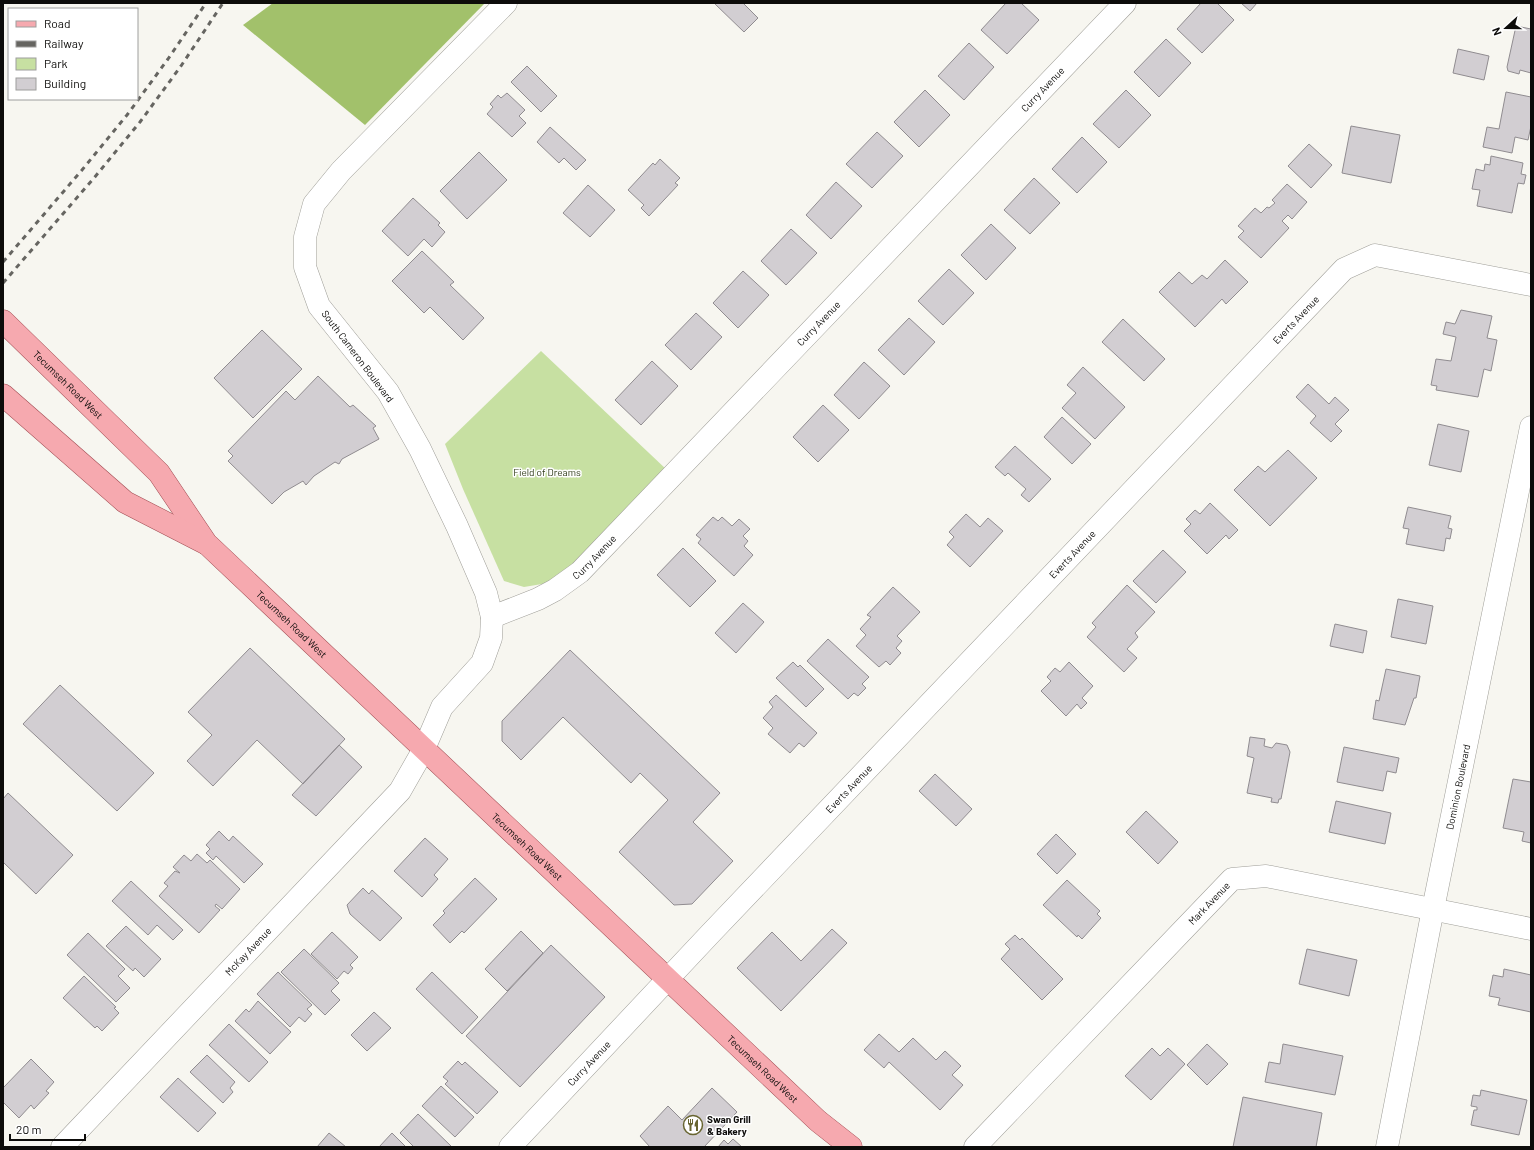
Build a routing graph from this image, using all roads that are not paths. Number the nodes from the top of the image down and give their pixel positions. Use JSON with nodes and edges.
{"nodes":[{"id":1,"x":506,"y":3,"type":"edge"},
{"id":2,"x":1125,"y":3,"type":"edge"},
{"id":3,"x":1531,"y":285,"type":"edge"},
{"id":4,"x":3,"y":321,"type":"edge"},
{"id":5,"x":3,"y":395,"type":"edge"},
{"id":6,"x":1531,"y":428,"type":"edge"},
{"id":7,"x":206,"y":543,"type":"junction"},
{"id":8,"x":492,"y":617,"type":"junction"},
{"id":9,"x":424,"y":749,"type":"junction"},
{"id":10,"x":1433,"y":909,"type":"junction"},
{"id":11,"x":1531,"y":929,"type":"edge"},
{"id":12,"x":668,"y":979,"type":"junction"},
{"id":13,"x":62,"y":1147,"type":"edge"},
{"id":14,"x":510,"y":1147,"type":"edge"},
{"id":15,"x":852,"y":1147,"type":"edge"},
{"id":16,"x":975,"y":1147,"type":"edge"},
{"id":17,"x":1387,"y":1147,"type":"edge"}],
"edges":[{"from":1,"to":8,"type":"street","name":"South Cameron Boulevard"},
{"from":2,"to":8,"type":"street","name":"Curry Avenue"},
{"from":3,"to":12,"type":"street","name":"Everts Avenue"},
{"from":4,"to":7,"type":"main road","name":"Tecumseh Road West"},
{"from":5,"to":7,"type":"main road","name":"Tecumseh Road West"},
{"from":6,"to":10,"type":"street","name":"Dominion Boulevard"},
{"from":7,"to":9,"type":"main road","name":"Tecumseh Road West"},
{"from":8,"to":9,"type":"street","name":"South Cameron Boulevard"},
{"from":9,"to":12,"type":"main road","name":"Tecumseh Road West"},
{"from":9,"to":13,"type":"street","name":"McKay Avenue"},
{"from":10,"to":11,"type":"street","name":"Mark Avenue"},
{"from":10,"to":16,"type":"street","name":"Mark Avenue"},
{"from":10,"to":17,"type":"street","name":"Dominion Boulevard"},
{"from":12,"to":14,"type":"street","name":"Curry Avenue"},
{"from":12,"to":15,"type":"main road","name":"Tecumseh Road West"}]}
